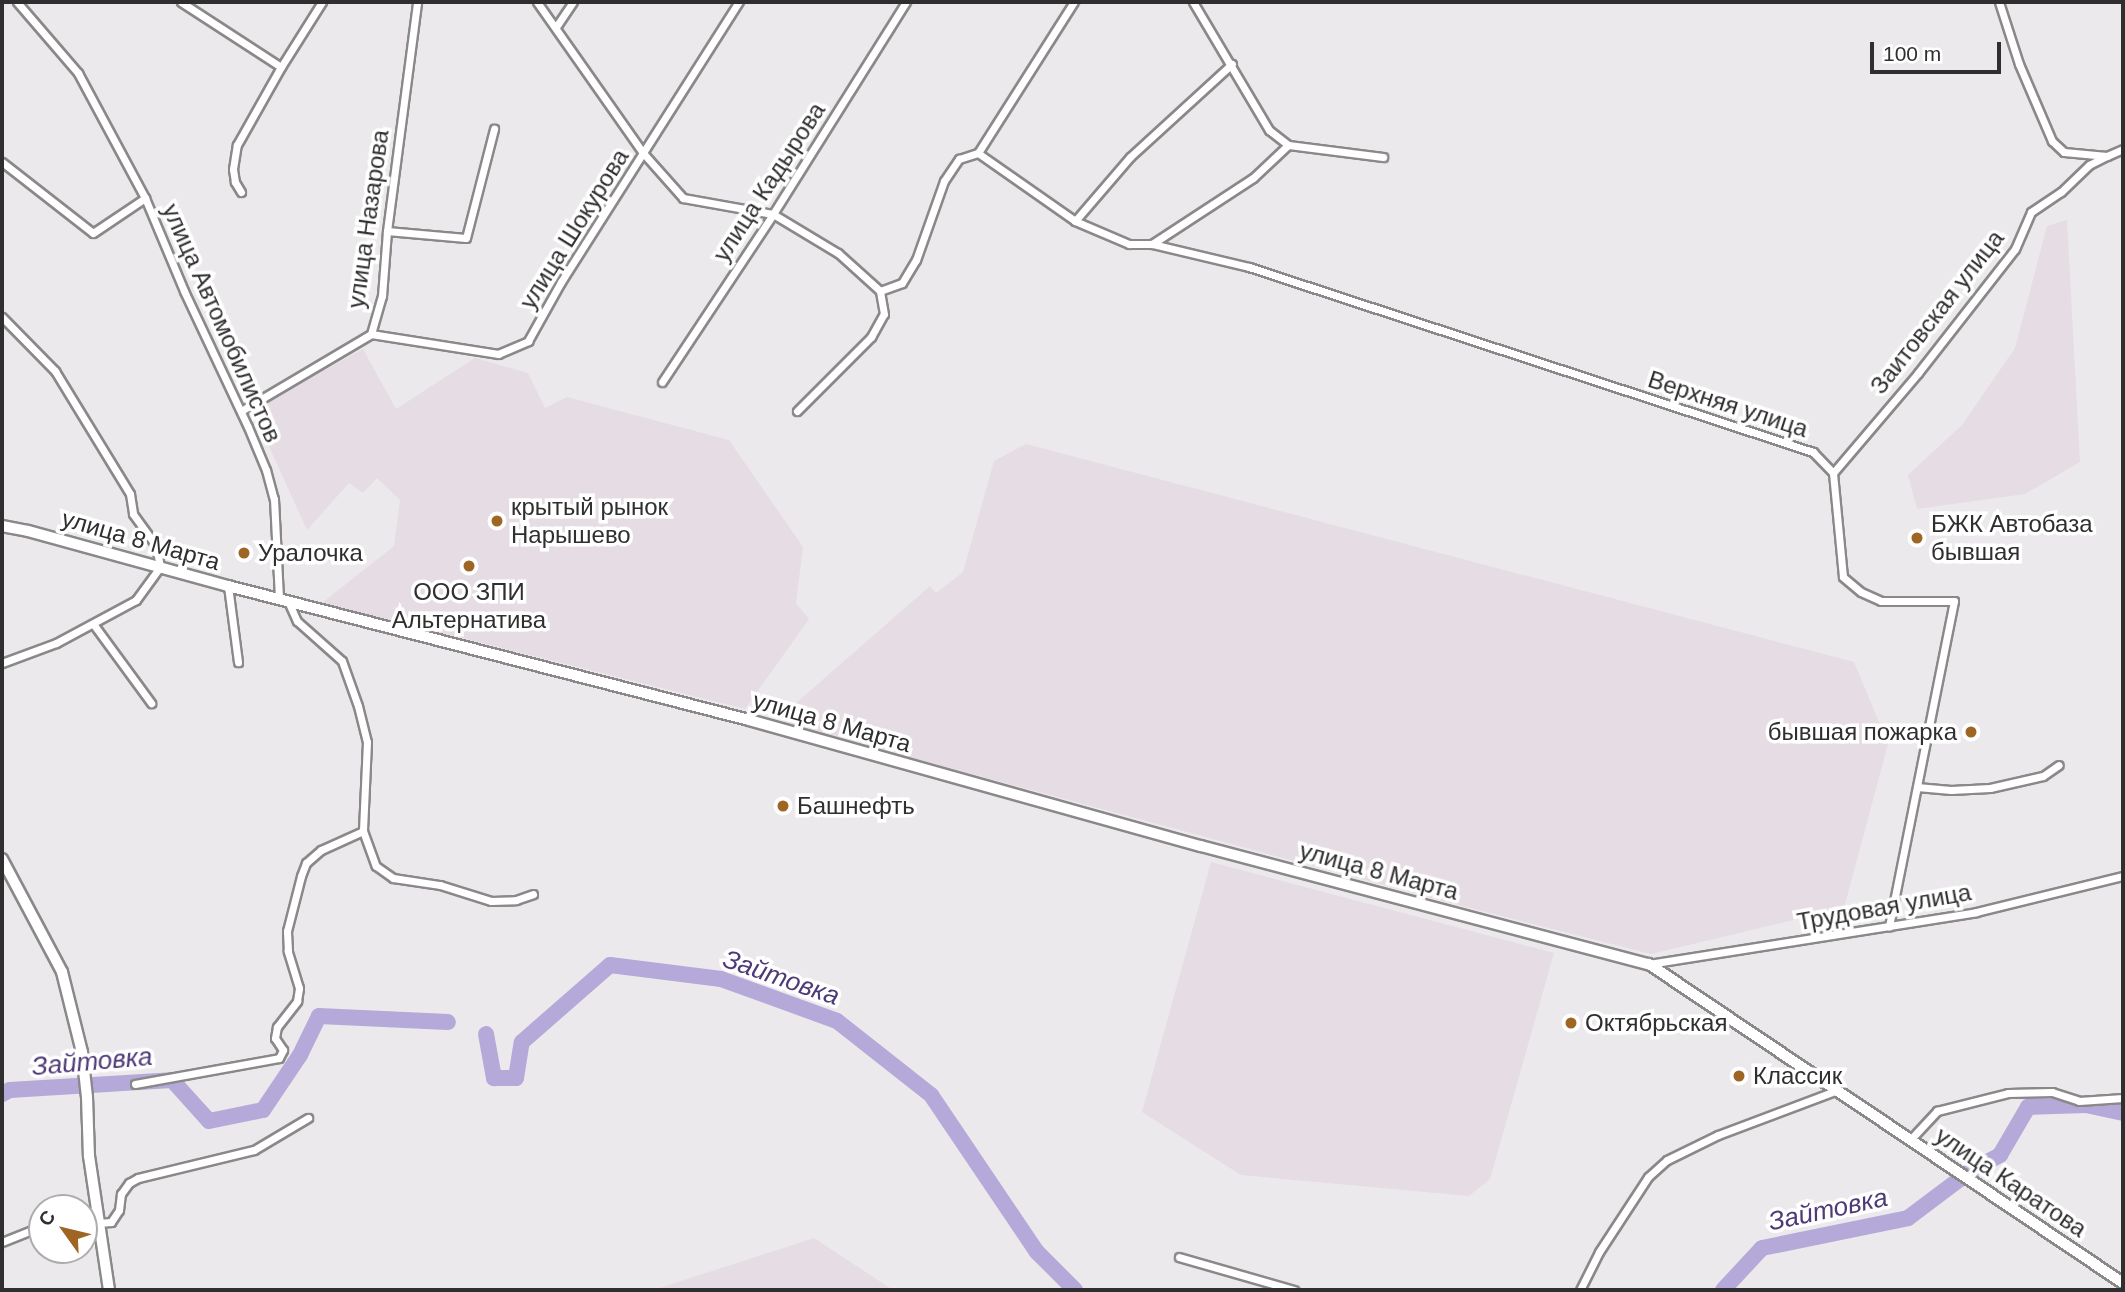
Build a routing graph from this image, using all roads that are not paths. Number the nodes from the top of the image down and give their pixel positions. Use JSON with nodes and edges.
{"nodes":[{"id":1,"x":17,"y":2,"type":"edge"},
{"id":2,"x":181,"y":2,"type":"edge"},
{"id":3,"x":322,"y":2,"type":"edge"},
{"id":4,"x":417,"y":2,"type":"edge"},
{"id":5,"x":537,"y":2,"type":"edge"},
{"id":6,"x":573,"y":2,"type":"edge"},
{"id":7,"x":739,"y":2,"type":"edge"},
{"id":8,"x":906,"y":2,"type":"edge"},
{"id":9,"x":1074,"y":2,"type":"edge"},
{"id":10,"x":1193,"y":2,"type":"edge"},
{"id":11,"x":1999,"y":2,"type":"edge"},
{"id":12,"x":556,"y":27,"type":"junction"},
{"id":13,"x":1232,"y":64,"type":"junction"},
{"id":14,"x":281,"y":67,"type":"junction"},
{"id":15,"x":494,"y":129,"type":"dead end"},
{"id":16,"x":1288,"y":145,"type":"junction"},
{"id":17,"x":2123,"y":149,"type":"edge"},
{"id":18,"x":978,"y":153,"type":"junction"},
{"id":19,"x":644,"y":154,"type":"junction"},
{"id":20,"x":2107,"y":156,"type":"junction"},
{"id":21,"x":1384,"y":157,"type":"dead end"},
{"id":22,"x":2,"y":162,"type":"edge"},
{"id":23,"x":241,"y":192,"type":"dead end"},
{"id":24,"x":145,"y":198,"type":"junction"},
{"id":25,"x":773,"y":214,"type":"junction"},
{"id":26,"x":1075,"y":221,"type":"junction"},
{"id":27,"x":387,"y":231,"type":"junction"},
{"id":28,"x":1152,"y":244,"type":"junction"},
{"id":29,"x":880,"y":291,"type":"junction"},
{"id":30,"x":2,"y":317,"type":"edge"},
{"id":31,"x":370,"y":334,"type":"junction"},
{"id":32,"x":662,"y":382,"type":"dead end"},
{"id":33,"x":241,"y":411,"type":"junction"},
{"id":34,"x":797,"y":411,"type":"dead end"},
{"id":35,"x":1833,"y":473,"type":"junction"},
{"id":36,"x":2,"y":526,"type":"edge"},
{"id":37,"x":160,"y":567,"type":"junction"},
{"id":38,"x":228,"y":586,"type":"junction"},
{"id":39,"x":284,"y":600,"type":"junction"},
{"id":40,"x":94,"y":625,"type":"junction"},
{"id":41,"x":239,"y":662,"type":"dead end"},
{"id":42,"x":2,"y":663,"type":"edge"},
{"id":43,"x":151,"y":703,"type":"dead end"},
{"id":44,"x":2059,"y":765,"type":"dead end"},
{"id":45,"x":1917,"y":787,"type":"junction"},
{"id":46,"x":363,"y":831,"type":"junction"},
{"id":47,"x":2,"y":859,"type":"edge"},
{"id":48,"x":2123,"y":876,"type":"edge"},
{"id":49,"x":533,"y":894,"type":"dead end"},
{"id":50,"x":1889,"y":927,"type":"junction"},
{"id":51,"x":1649,"y":964,"type":"junction"},
{"id":52,"x":135,"y":1084,"type":"dead end"},
{"id":53,"x":1835,"y":1091,"type":"junction"},
{"id":54,"x":2123,"y":1098,"type":"edge"},
{"id":55,"x":308,"y":1118,"type":"dead end"},
{"id":56,"x":1910,"y":1140,"type":"junction"},
{"id":57,"x":95,"y":1194,"type":"edge"},
{"id":58,"x":98,"y":1223,"type":"joint"},
{"id":59,"x":28,"y":1232,"type":"edge"},
{"id":60,"x":2,"y":1242,"type":"edge"},
{"id":61,"x":1179,"y":1257,"type":"dead end"},
{"id":62,"x":2123,"y":1283,"type":"edge"},
{"id":63,"x":109,"y":1290,"type":"edge"},
{"id":64,"x":1294,"y":1290,"type":"edge"},
{"id":65,"x":1580,"y":1290,"type":"edge"}],
"edges":[{"from":1,"to":24,"type":"street"},
{"from":2,"to":14,"type":"street"},
{"from":3,"to":14,"type":"street"},
{"from":4,"to":27,"type":"street","name":"улица Назарова"},
{"from":5,"to":12,"type":"street"},
{"from":6,"to":12,"type":"street"},
{"from":7,"to":19,"type":"street","name":"улица Шокурова"},
{"from":8,"to":25,"type":"street","name":"улица Кадырова"},
{"from":9,"to":18,"type":"street"},
{"from":10,"to":13,"type":"street"},
{"from":11,"to":20,"type":"street","name":"Заитовская улица"},
{"from":12,"to":19,"type":"street"},
{"from":13,"to":16,"type":"street"},
{"from":13,"to":26,"type":"street"},
{"from":14,"to":23,"type":"street"},
{"from":15,"to":27,"type":"street"},
{"from":16,"to":21,"type":"street"},
{"from":16,"to":28,"type":"street"},
{"from":17,"to":20,"type":"street","name":"Заитовская улица"},
{"from":18,"to":26,"type":"street","name":"Верхняя улица"},
{"from":18,"to":29,"type":"street"},
{"from":19,"to":25,"type":"street"},
{"from":19,"to":31,"type":"street","name":"улица Шокурова"},
{"from":20,"to":35,"type":"street","name":"Заитовская улица"},
{"from":22,"to":24,"type":"street","name":"улица Автомобилистов"},
{"from":24,"to":33,"type":"street","name":"улица Автомобилистов"},
{"from":25,"to":29,"type":"street"},
{"from":25,"to":32,"type":"street","name":"улица Кадырова"},
{"from":26,"to":28,"type":"street","name":"Верхняя улица"},
{"from":27,"to":31,"type":"street","name":"улица Назарова"},
{"from":28,"to":35,"type":"street","name":"Верхняя улица"},
{"from":29,"to":34,"type":"street"},
{"from":30,"to":37,"type":"street"},
{"from":31,"to":33,"type":"street","name":"улица Назарова"},
{"from":33,"to":39,"type":"street","name":"улица Автомобилистов"},
{"from":35,"to":45,"type":"street"},
{"from":36,"to":37,"type":"main road","name":"улица 8 Марта"},
{"from":37,"to":38,"type":"main road","name":"улица 8 Марта"},
{"from":37,"to":40,"type":"street"},
{"from":38,"to":39,"type":"main road","name":"улица 8 Марта"},
{"from":38,"to":41,"type":"street"},
{"from":39,"to":46,"type":"street"},
{"from":39,"to":51,"type":"main road","name":"улица 8 Марта"},
{"from":40,"to":42,"type":"street"},
{"from":40,"to":43,"type":"street"},
{"from":44,"to":45,"type":"street"},
{"from":45,"to":50,"type":"street"},
{"from":46,"to":49,"type":"street"},
{"from":46,"to":52,"type":"street"},
{"from":47,"to":57,"type":"main road"},
{"from":48,"to":50,"type":"street","name":"Трудовая улица"},
{"from":50,"to":51,"type":"street","name":"Трудовая улица"},
{"from":51,"to":53,"type":"main road","name":"улица Каратова"},
{"from":53,"to":56,"type":"main road","name":"улица Каратова"},
{"from":53,"to":65,"type":"street"},
{"from":54,"to":56,"type":"street","name":"улица Каратова"},
{"from":55,"to":58,"type":"street"},
{"from":56,"to":62,"type":"main road","name":"улица Каратова"},
{"from":58,"to":63,"type":"main road"},
{"from":59,"to":60,"type":"street"},
{"from":61,"to":64,"type":"street"}]}
